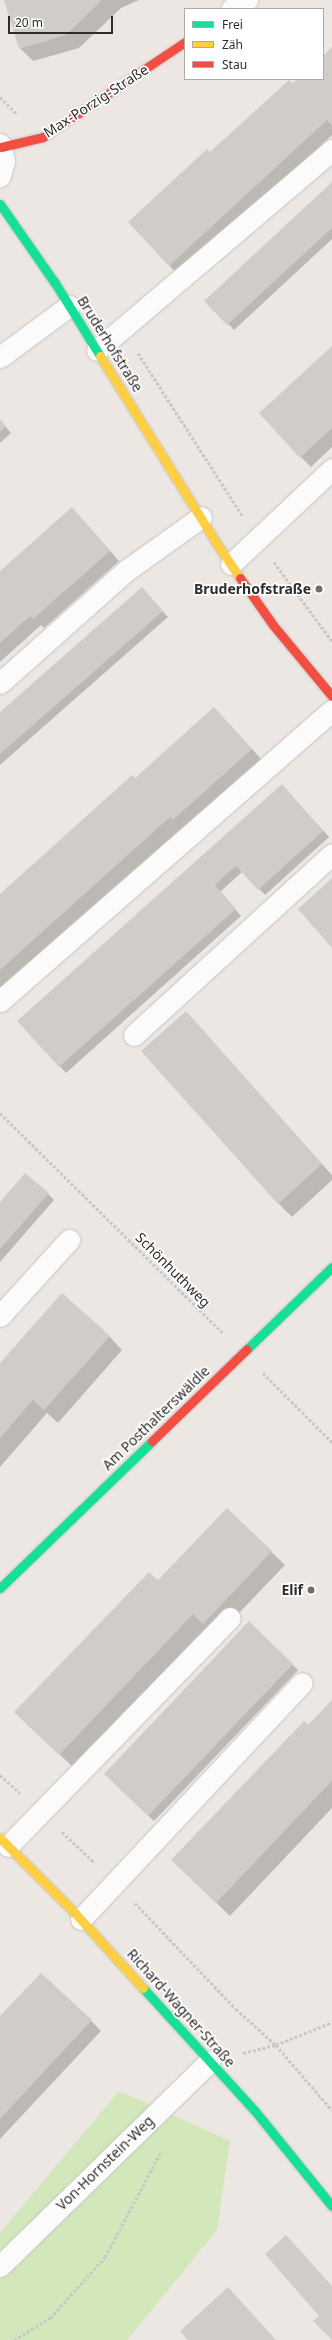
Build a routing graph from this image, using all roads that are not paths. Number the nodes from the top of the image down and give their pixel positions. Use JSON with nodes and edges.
{"nodes":[{"id":1,"x":247,"y":0,"type":"edge"},
{"id":2,"x":235,"y":8,"type":"edge"},
{"id":3,"x":184,"y":43,"type":"edge"},
{"id":4,"x":1,"y":146,"type":"edge"},
{"id":5,"x":332,"y":150,"type":"edge"},
{"id":6,"x":0,"y":176,"type":"edge"},
{"id":7,"x":0,"y":204,"type":"edge"},
{"id":8,"x":69,"y":306,"type":"junction"},
{"id":9,"x":97,"y":350,"type":"junction"},
{"id":10,"x":0,"y":357,"type":"edge"},
{"id":11,"x":332,"y":469,"type":"edge"},
{"id":12,"x":200,"y":517,"type":"junction"},
{"id":13,"x":231,"y":564,"type":"junction"},
{"id":14,"x":0,"y":683,"type":"edge"},
{"id":15,"x":332,"y":696,"type":"edge"},
{"id":16,"x":332,"y":710,"type":"edge"},
{"id":17,"x":332,"y":854,"type":"edge"},
{"id":18,"x":0,"y":1001,"type":"edge"},
{"id":19,"x":134,"y":1035,"type":"dead end"},
{"id":20,"x":69,"y":1240,"type":"dead end"},
{"id":21,"x":332,"y":1267,"type":"edge"},
{"id":22,"x":0,"y":1316,"type":"edge"},
{"id":23,"x":0,"y":1588,"type":"edge"},
{"id":24,"x":230,"y":1618,"type":"dead end"},
{"id":25,"x":302,"y":1683,"type":"dead end"},
{"id":26,"x":4,"y":1842,"type":"edge"},
{"id":27,"x":81,"y":1919,"type":"junction"},
{"id":28,"x":210,"y":2061,"type":"junction"},
{"id":29,"x":332,"y":2206,"type":"edge"},
{"id":30,"x":0,"y":2266,"type":"edge"}],
"edges":[{"from":1,"to":2,"type":"street"},
{"from":3,"to":4,"type":"street","name":"Max-Porzig-Straße"},
{"from":4,"to":6,"type":"street"},
{"from":5,"to":9,"type":"lane"},
{"from":7,"to":8,"type":"street","name":"Bruderhofstraße"},
{"from":8,"to":9,"type":"street","name":"Bruderhofstraße"},
{"from":8,"to":10,"type":"lane"},
{"from":9,"to":12,"type":"street","name":"Bruderhofstraße"},
{"from":11,"to":13,"type":"lane"},
{"from":12,"to":13,"type":"street","name":"Bruderhofstraße"},
{"from":12,"to":14,"type":"lane"},
{"from":13,"to":15,"type":"street","name":"Bruderhofstraße"},
{"from":16,"to":18,"type":"lane"},
{"from":17,"to":19,"type":"lane"},
{"from":20,"to":22,"type":"lane"},
{"from":21,"to":23,"type":"street","name":"Am Posthalterswäldle"},
{"from":24,"to":26,"type":"lane"},
{"from":25,"to":27,"type":"lane"},
{"from":26,"to":27,"type":"street","name":"Richard-Wagner-Straße"},
{"from":27,"to":28,"type":"street","name":"Richard-Wagner-Straße"},
{"from":28,"to":29,"type":"street","name":"Richard-Wagner-Straße"},
{"from":28,"to":30,"type":"lane","name":"Von-Hornstein-Weg"}]}
